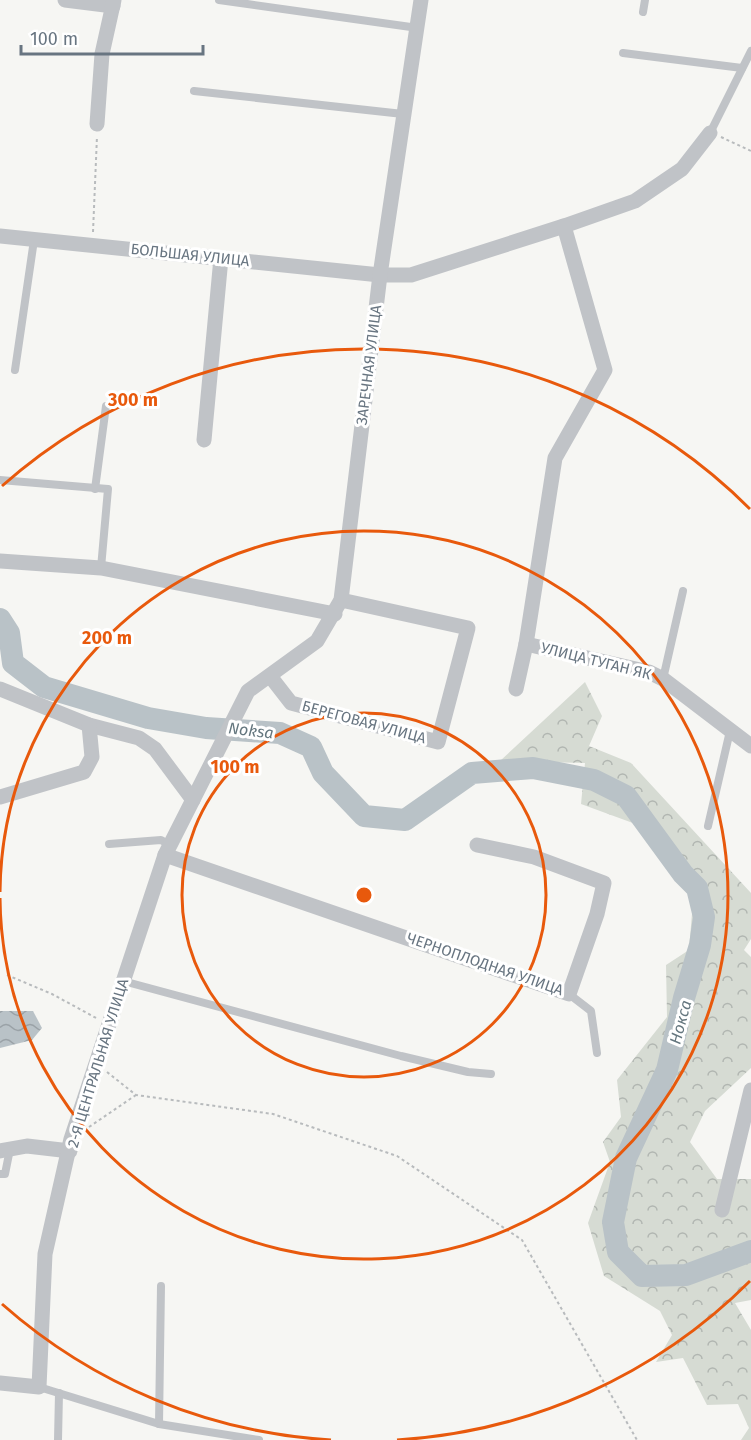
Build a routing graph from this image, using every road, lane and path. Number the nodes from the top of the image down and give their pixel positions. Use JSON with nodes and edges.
{"nodes":[{"id":1,"x":65,"y":0,"type":"edge"},
{"id":2,"x":219,"y":0,"type":"edge"},
{"id":3,"x":421,"y":0,"type":"edge"},
{"id":4,"x":645,"y":0,"type":"edge"},
{"id":5,"x":114,"y":3,"type":"edge"},
{"id":6,"x":643,"y":12,"type":"dead end"},
{"id":7,"x":418,"y":28,"type":"junction"},
{"id":8,"x":751,"y":51,"type":"edge"},
{"id":9,"x":623,"y":53,"type":"dead end"},
{"id":10,"x":742,"y":68,"type":"junction"},
{"id":11,"x":194,"y":91,"type":"dead end"},
{"id":12,"x":403,"y":114,"type":"junction"},
{"id":13,"x":97,"y":124,"type":"joint"},
{"id":14,"x":710,"y":133,"type":"junction"},
{"id":15,"x":751,"y":151,"type":"edge"},
{"id":16,"x":564,"y":226,"type":"junction"},
{"id":17,"x":0,"y":236,"type":"edge"},
{"id":18,"x":34,"y":240,"type":"junction"},
{"id":19,"x":93,"y":246,"type":"junction"},
{"id":20,"x":221,"y":258,"type":"junction"},
{"id":21,"x":380,"y":274,"type":"junction"},
{"id":22,"x":15,"y":370,"type":"dead end"},
{"id":23,"x":106,"y":406,"type":"dead end"},
{"id":24,"x":204,"y":440,"type":"dead end"},
{"id":25,"x":0,"y":480,"type":"edge"},
{"id":26,"x":95,"y":489,"type":"junction"},
{"id":27,"x":0,"y":561,"type":"edge"},
{"id":28,"x":101,"y":567,"type":"junction"},
{"id":29,"x":683,"y":591,"type":"dead end"},
{"id":30,"x":338,"y":607,"type":"junction"},
{"id":31,"x":526,"y":644,"type":"junction"},
{"id":32,"x":270,"y":676,"type":"junction"},
{"id":33,"x":663,"y":679,"type":"junction"},
{"id":34,"x":0,"y":689,"type":"edge"},
{"id":35,"x":516,"y":689,"type":"dead end"},
{"id":36,"x":248,"y":691,"type":"joint"},
{"id":37,"x":89,"y":725,"type":"junction"},
{"id":38,"x":730,"y":731,"type":"junction"},
{"id":39,"x":751,"y":746,"type":"edge"},
{"id":40,"x":0,"y":797,"type":"edge"},
{"id":41,"x":193,"y":800,"type":"junction"},
{"id":42,"x":708,"y":826,"type":"dead end"},
{"id":43,"x":109,"y":844,"type":"dead end"},
{"id":44,"x":477,"y":845,"type":"dead end"},
{"id":45,"x":168,"y":850,"type":"junction"},
{"id":46,"x":7,"y":975,"type":"dead end"},
{"id":47,"x":123,"y":981,"type":"junction"},
{"id":48,"x":569,"y":994,"type":"junction"},
{"id":49,"x":108,"y":1025,"type":"junction"},
{"id":50,"x":597,"y":1053,"type":"dead end"},
{"id":51,"x":95,"y":1063,"type":"junction"},
{"id":52,"x":491,"y":1074,"type":"dead end"},
{"id":53,"x":751,"y":1090,"type":"edge"},
{"id":54,"x":136,"y":1095,"type":"junction"},
{"id":55,"x":71,"y":1145,"type":"junction"},
{"id":56,"x":5,"y":1150,"type":"edge"},
{"id":57,"x":0,"y":1174,"type":"edge"},
{"id":58,"x":722,"y":1210,"type":"dead end"},
{"id":59,"x":160,"y":1286,"type":"dead end"},
{"id":60,"x":0,"y":1383,"type":"edge"},
{"id":61,"x":39,"y":1387,"type":"junction"},
{"id":62,"x":59,"y":1393,"type":"junction"},
{"id":63,"x":159,"y":1424,"type":"junction"},
{"id":64,"x":58,"y":1440,"type":"edge"},
{"id":65,"x":259,"y":1440,"type":"edge"},
{"id":66,"x":637,"y":1440,"type":"edge"}],
"edges":[{"from":1,"to":5,"type":"street"},
{"from":2,"to":7,"type":"lane"},
{"from":3,"to":7,"type":"street","name":"ЗАРЕЧНАЯ УЛИЦА"},
{"from":4,"to":6,"type":"lane"},
{"from":5,"to":13,"type":"street"},
{"from":7,"to":12,"type":"street","name":"ЗАРЕЧНАЯ УЛИЦА"},
{"from":8,"to":10,"type":"lane"},
{"from":9,"to":10,"type":"lane"},
{"from":10,"to":14,"type":"lane"},
{"from":11,"to":12,"type":"lane"},
{"from":12,"to":21,"type":"street","name":"ЗАРЕЧНАЯ УЛИЦА"},
{"from":13,"to":19,"type":"path"},
{"from":14,"to":15,"type":"path"},
{"from":14,"to":16,"type":"street","name":"БОЛЬШАЯ УЛИЦА"},
{"from":16,"to":21,"type":"street","name":"БОЛЬШАЯ УЛИЦА"},
{"from":16,"to":31,"type":"street"},
{"from":17,"to":18,"type":"street","name":"БОЛЬШАЯ УЛИЦА"},
{"from":18,"to":19,"type":"street","name":"БОЛЬШАЯ УЛИЦА"},
{"from":18,"to":22,"type":"lane"},
{"from":19,"to":20,"type":"street","name":"БОЛЬШАЯ УЛИЦА"},
{"from":20,"to":21,"type":"street","name":"БОЛЬШАЯ УЛИЦА"},
{"from":20,"to":24,"type":"street"},
{"from":21,"to":30,"type":"street","name":"ЗАРЕЧНАЯ УЛИЦА"},
{"from":23,"to":26,"type":"lane"},
{"from":25,"to":26,"type":"lane"},
{"from":26,"to":28,"type":"lane"},
{"from":27,"to":28,"type":"street","name":"БЕРЕГОВАЯ УЛИЦА"},
{"from":28,"to":30,"type":"street","name":"БЕРЕГОВАЯ УЛИЦА"},
{"from":29,"to":33,"type":"lane"},
{"from":30,"to":32,"type":"street","name":"ЗАРЕЧНАЯ УЛИЦА"},
{"from":30,"to":32,"type":"street","name":"БЕРЕГОВАЯ УЛИЦА"},
{"from":31,"to":33,"type":"street","name":"УЛИЦА ТУГАН ЯК"},
{"from":31,"to":35,"type":"street"},
{"from":32,"to":36,"type":"street","name":"ЗАРЕЧНАЯ УЛИЦА"},
{"from":33,"to":38,"type":"street","name":"УЛИЦА ТУГАН ЯК"},
{"from":34,"to":37,"type":"street"},
{"from":36,"to":41,"type":"street","name":"2-Я ЦЕНТРАЛЬНАЯ УЛИЦА"},
{"from":37,"to":40,"type":"street"},
{"from":37,"to":41,"type":"street"},
{"from":38,"to":39,"type":"street","name":"УЛИЦА ТУГАН ЯК"},
{"from":38,"to":42,"type":"lane"},
{"from":41,"to":45,"type":"street","name":"2-Я ЦЕНТРАЛЬНАЯ УЛИЦА"},
{"from":43,"to":45,"type":"lane"},
{"from":44,"to":48,"type":"street","name":"ЧЕРНОПЛОДНАЯ УЛИЦА"},
{"from":45,"to":47,"type":"street","name":"2-Я ЦЕНТРАЛЬНАЯ УЛИЦА"},
{"from":45,"to":48,"type":"street","name":"ЧЕРНОПЛОДНАЯ УЛИЦА"},
{"from":46,"to":49,"type":"path"},
{"from":47,"to":49,"type":"street","name":"2-Я ЦЕНТРАЛЬНАЯ УЛИЦА"},
{"from":47,"to":52,"type":"lane"},
{"from":48,"to":50,"type":"lane"},
{"from":49,"to":51,"type":"street","name":"2-Я ЦЕНТРАЛЬНАЯ УЛИЦА"},
{"from":51,"to":54,"type":"path"},
{"from":51,"to":55,"type":"street","name":"2-Я ЦЕНТРАЛЬНАЯ УЛИЦА"},
{"from":53,"to":58,"type":"street"},
{"from":54,"to":55,"type":"path"},
{"from":54,"to":66,"type":"path"},
{"from":55,"to":56,"type":"street"},
{"from":55,"to":61,"type":"street","name":"2-Я ЦЕНТРАЛЬНАЯ УЛИЦА"},
{"from":56,"to":57,"type":"lane"},
{"from":59,"to":63,"type":"lane"},
{"from":60,"to":61,"type":"street"},
{"from":61,"to":62,"type":"lane"},
{"from":62,"to":63,"type":"lane"},
{"from":62,"to":64,"type":"lane"},
{"from":63,"to":65,"type":"lane"}]}
